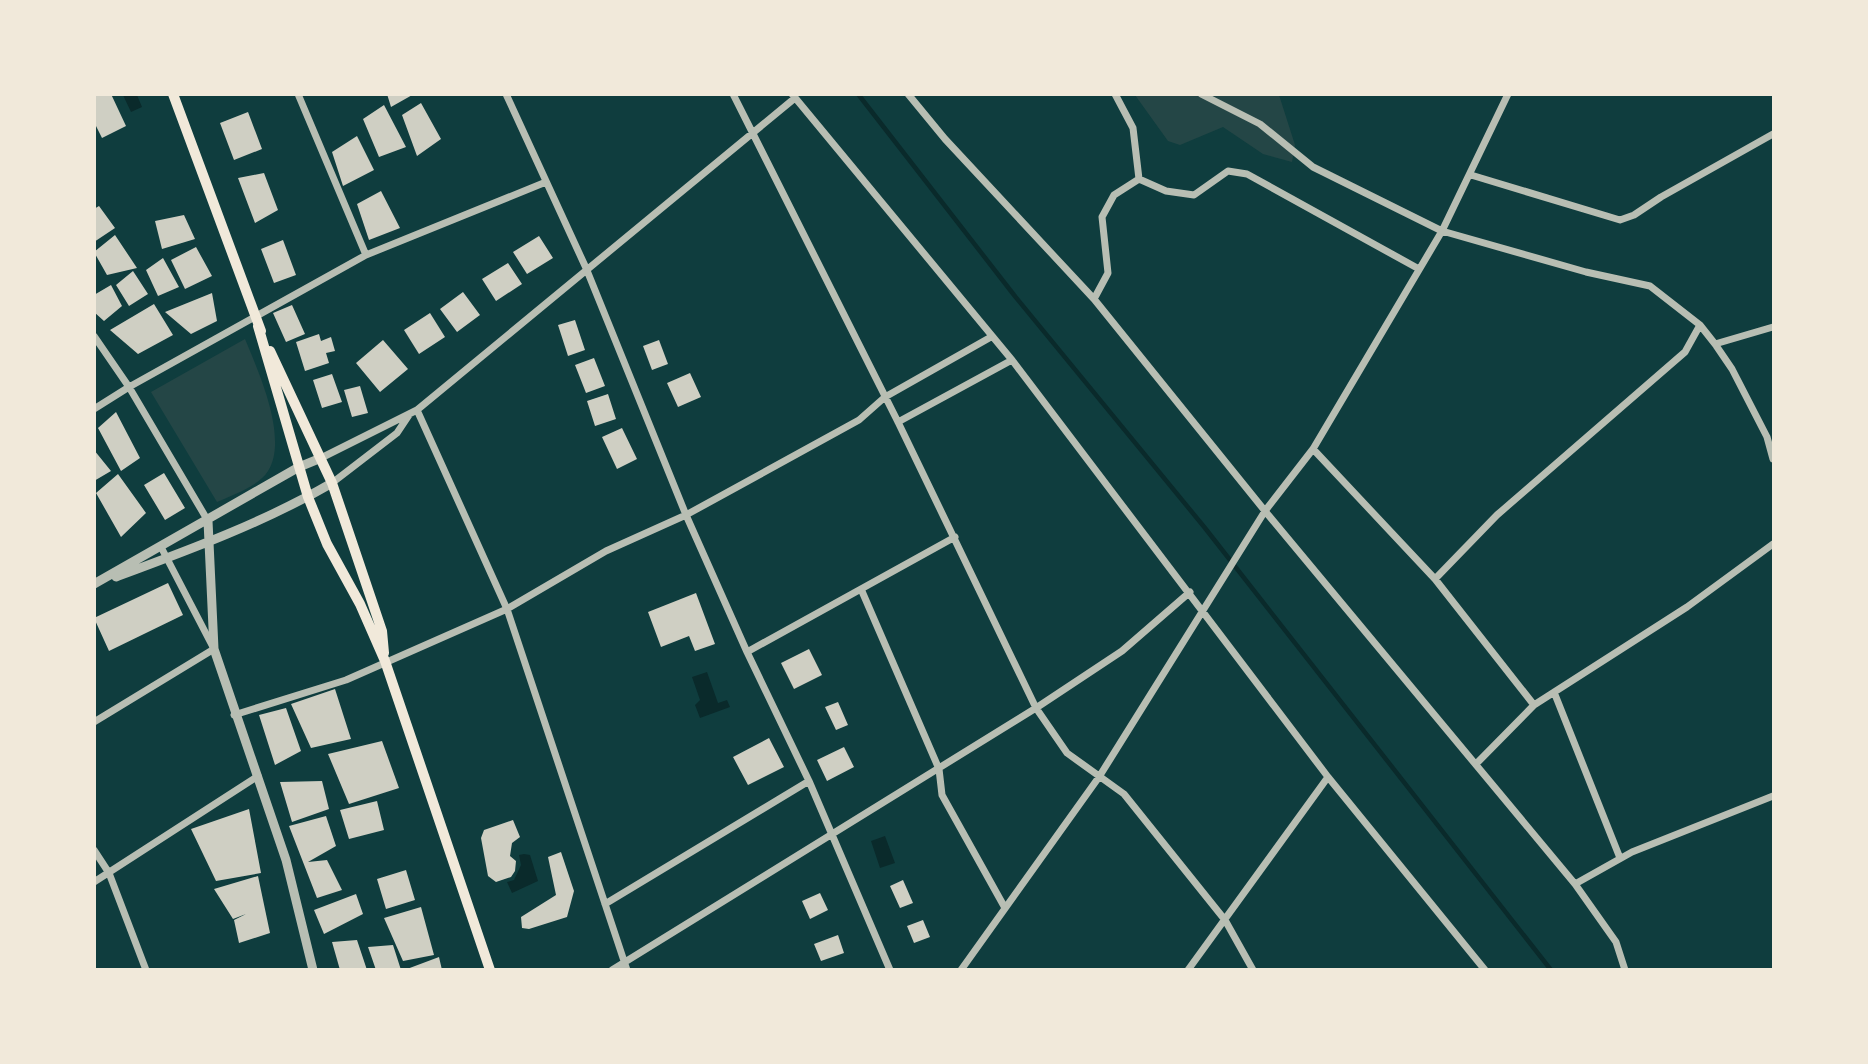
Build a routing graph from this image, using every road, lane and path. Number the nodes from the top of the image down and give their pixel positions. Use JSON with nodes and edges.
{"nodes":[{"id":1,"x":173,"y":94,"type":"edge"},
{"id":2,"x":298,"y":94,"type":"edge"},
{"id":3,"x":506,"y":94,"type":"edge"},
{"id":4,"x":733,"y":94,"type":"edge"},
{"id":5,"x":908,"y":94,"type":"edge"},
{"id":6,"x":1115,"y":94,"type":"edge"},
{"id":7,"x":1201,"y":94,"type":"edge"},
{"id":8,"x":1508,"y":94,"type":"edge"},
{"id":9,"x":794,"y":96,"type":"edge"},
{"id":10,"x":1773,"y":134,"type":"edge"},
{"id":11,"x":751,"y":135,"type":"junction"},
{"id":12,"x":1471,"y":175,"type":"junction"},
{"id":13,"x":1139,"y":178,"type":"junction"},
{"id":14,"x":546,"y":182,"type":"junction"},
{"id":15,"x":1442,"y":231,"type":"junction"},
{"id":16,"x":366,"y":255,"type":"junction"},
{"id":17,"x":586,"y":268,"type":"junction"},
{"id":18,"x":1419,"y":269,"type":"junction"},
{"id":19,"x":1094,"y":299,"type":"junction"},
{"id":20,"x":256,"y":322,"type":"junction"},
{"id":21,"x":1700,"y":325,"type":"junction"},
{"id":22,"x":1773,"y":327,"type":"edge"},
{"id":23,"x":94,"y":336,"type":"edge"},
{"id":24,"x":991,"y":337,"type":"junction"},
{"id":25,"x":1715,"y":344,"type":"junction"},
{"id":26,"x":1013,"y":360,"type":"junction"},
{"id":27,"x":129,"y":387,"type":"junction"},
{"id":28,"x":885,"y":397,"type":"junction"},
{"id":29,"x":94,"y":409,"type":"edge"},
{"id":30,"x":413,"y":412,"type":"junction"},
{"id":31,"x":898,"y":422,"type":"junction"},
{"id":32,"x":1313,"y":449,"type":"junction"},
{"id":33,"x":321,"y":458,"type":"junction"},
{"id":34,"x":1773,"y":459,"type":"edge"},
{"id":35,"x":299,"y":467,"type":"junction"},
{"id":36,"x":332,"y":483,"type":"junction"},
{"id":37,"x":308,"y":497,"type":"junction"},
{"id":38,"x":1265,"y":511,"type":"junction"},
{"id":39,"x":686,"y":515,"type":"junction"},
{"id":40,"x":208,"y":521,"type":"junction"},
{"id":41,"x":955,"y":537,"type":"junction"},
{"id":42,"x":209,"y":540,"type":"junction"},
{"id":43,"x":1773,"y":544,"type":"edge"},
{"id":44,"x":160,"y":547,"type":"junction"},
{"id":45,"x":166,"y":558,"type":"junction"},
{"id":46,"x":1435,"y":579,"type":"junction"},
{"id":47,"x":94,"y":584,"type":"edge"},
{"id":48,"x":861,"y":589,"type":"junction"},
{"id":49,"x":1190,"y":592,"type":"junction"},
{"id":50,"x":507,"y":609,"type":"junction"},
{"id":51,"x":1205,"y":610,"type":"junction"},
{"id":52,"x":214,"y":649,"type":"junction"},
{"id":53,"x":747,"y":652,"type":"junction"},
{"id":54,"x":385,"y":661,"type":"junction"},
{"id":55,"x":1554,"y":692,"type":"junction"},
{"id":56,"x":1534,"y":705,"type":"junction"},
{"id":57,"x":1037,"y":708,"type":"junction"},
{"id":58,"x":234,"y":715,"type":"junction"},
{"id":59,"x":94,"y":722,"type":"edge"},
{"id":60,"x":1476,"y":764,"type":"junction"},
{"id":61,"x":939,"y":769,"type":"junction"},
{"id":62,"x":258,"y":776,"type":"junction"},
{"id":63,"x":1099,"y":777,"type":"junction"},
{"id":64,"x":1328,"y":778,"type":"junction"},
{"id":65,"x":809,"y":781,"type":"junction"},
{"id":66,"x":1773,"y":796,"type":"edge"},
{"id":67,"x":833,"y":834,"type":"junction"},
{"id":68,"x":94,"y":849,"type":"edge"},
{"id":69,"x":1620,"y":858,"type":"junction"},
{"id":70,"x":109,"y":873,"type":"junction"},
{"id":71,"x":94,"y":882,"type":"edge"},
{"id":72,"x":1575,"y":884,"type":"junction"},
{"id":73,"x":605,"y":904,"type":"junction"},
{"id":74,"x":1005,"y":908,"type":"junction"},
{"id":75,"x":1225,"y":920,"type":"junction"},
{"id":76,"x":626,"y":966,"type":"edge"},
{"id":77,"x":146,"y":970,"type":"edge"},
{"id":78,"x":313,"y":970,"type":"edge"},
{"id":79,"x":489,"y":970,"type":"edge"},
{"id":80,"x":612,"y":970,"type":"edge"},
{"id":81,"x":890,"y":970,"type":"edge"},
{"id":82,"x":961,"y":970,"type":"edge"},
{"id":83,"x":1188,"y":970,"type":"edge"},
{"id":84,"x":1253,"y":970,"type":"edge"},
{"id":85,"x":1485,"y":970,"type":"edge"},
{"id":86,"x":1625,"y":970,"type":"edge"}],
"edges":[{"from":1,"to":20,"type":"main road"},
{"from":2,"to":16,"type":"street"},
{"from":3,"to":14,"type":"street"},
{"from":4,"to":11,"type":"street"},
{"from":5,"to":19,"type":"street"},
{"from":6,"to":13,"type":"street"},
{"from":7,"to":15,"type":"street"},
{"from":8,"to":12,"type":"street"},
{"from":9,"to":11,"type":"street"},
{"from":9,"to":24,"type":"street"},
{"from":10,"to":12,"type":"street"},
{"from":11,"to":17,"type":"street"},
{"from":11,"to":28,"type":"street"},
{"from":12,"to":15,"type":"street"},
{"from":13,"to":18,"type":"street"},
{"from":13,"to":19,"type":"street"},
{"from":14,"to":16,"type":"street"},
{"from":14,"to":17,"type":"street"},
{"from":15,"to":18,"type":"street"},
{"from":15,"to":21,"type":"street"},
{"from":16,"to":20,"type":"street"},
{"from":17,"to":30,"type":"street"},
{"from":17,"to":39,"type":"street"},
{"from":18,"to":32,"type":"street"},
{"from":19,"to":38,"type":"street"},
{"from":20,"to":27,"type":"street"},
{"from":20,"to":33,"type":"main road"},
{"from":20,"to":35,"type":"main road"},
{"from":21,"to":25,"type":"street"},
{"from":21,"to":46,"type":"street"},
{"from":22,"to":25,"type":"street"},
{"from":23,"to":27,"type":"street"},
{"from":24,"to":26,"type":"street"},
{"from":24,"to":28,"type":"street"},
{"from":25,"to":34,"type":"street"},
{"from":26,"to":31,"type":"street"},
{"from":26,"to":49,"type":"street"},
{"from":27,"to":29,"type":"street"},
{"from":27,"to":40,"type":"street"},
{"from":28,"to":31,"type":"street"},
{"from":28,"to":39,"type":"street"},
{"from":30,"to":33,"type":"street"},
{"from":30,"to":36,"type":"street"},
{"from":30,"to":50,"type":"street"},
{"from":31,"to":41,"type":"street"},
{"from":32,"to":38,"type":"street"},
{"from":32,"to":46,"type":"street"},
{"from":33,"to":35,"type":"street"},
{"from":33,"to":36,"type":"main road"},
{"from":35,"to":37,"type":"main road"},
{"from":35,"to":40,"type":"street"},
{"from":36,"to":37,"type":"street"},
{"from":36,"to":54,"type":"main road"},
{"from":37,"to":42,"type":"street"},
{"from":37,"to":54,"type":"main road"},
{"from":38,"to":51,"type":"street"},
{"from":38,"to":60,"type":"street"},
{"from":39,"to":50,"type":"street"},
{"from":39,"to":53,"type":"street"},
{"from":40,"to":42,"type":"street"},
{"from":40,"to":44,"type":"street"},
{"from":41,"to":48,"type":"street"},
{"from":41,"to":57,"type":"street"},
{"from":42,"to":45,"type":"street"},
{"from":42,"to":52,"type":"street"},
{"from":43,"to":55,"type":"street"},
{"from":44,"to":45,"type":"street"},
{"from":44,"to":47,"type":"street"},
{"from":45,"to":47,"type":"street"},
{"from":45,"to":52,"type":"street"},
{"from":46,"to":56,"type":"street"},
{"from":48,"to":53,"type":"street"},
{"from":48,"to":61,"type":"street"},
{"from":49,"to":51,"type":"street"},
{"from":49,"to":57,"type":"street"},
{"from":50,"to":54,"type":"street"},
{"from":50,"to":73,"type":"street"},
{"from":51,"to":63,"type":"street"},
{"from":51,"to":64,"type":"street"},
{"from":52,"to":58,"type":"street"},
{"from":52,"to":59,"type":"street"},
{"from":53,"to":65,"type":"street"},
{"from":54,"to":58,"type":"street"},
{"from":54,"to":79,"type":"main road"},
{"from":55,"to":56,"type":"street"},
{"from":55,"to":69,"type":"street"},
{"from":56,"to":60,"type":"street"},
{"from":57,"to":61,"type":"street"},
{"from":57,"to":63,"type":"street"},
{"from":58,"to":62,"type":"street"},
{"from":60,"to":72,"type":"street"},
{"from":61,"to":67,"type":"street"},
{"from":61,"to":74,"type":"street"},
{"from":62,"to":70,"type":"street"},
{"from":62,"to":78,"type":"street"},
{"from":63,"to":74,"type":"street"},
{"from":63,"to":75,"type":"street"},
{"from":64,"to":75,"type":"street"},
{"from":64,"to":85,"type":"street"},
{"from":65,"to":67,"type":"street"},
{"from":65,"to":73,"type":"street"},
{"from":66,"to":69,"type":"street"},
{"from":67,"to":76,"type":"street"},
{"from":67,"to":81,"type":"street"},
{"from":68,"to":70,"type":"street"},
{"from":69,"to":72,"type":"street"},
{"from":70,"to":71,"type":"street"},
{"from":70,"to":77,"type":"street"},
{"from":72,"to":86,"type":"street"},
{"from":73,"to":76,"type":"street"},
{"from":74,"to":82,"type":"street"},
{"from":75,"to":83,"type":"street"},
{"from":75,"to":84,"type":"street"},
{"from":76,"to":80,"type":"street"}]}
